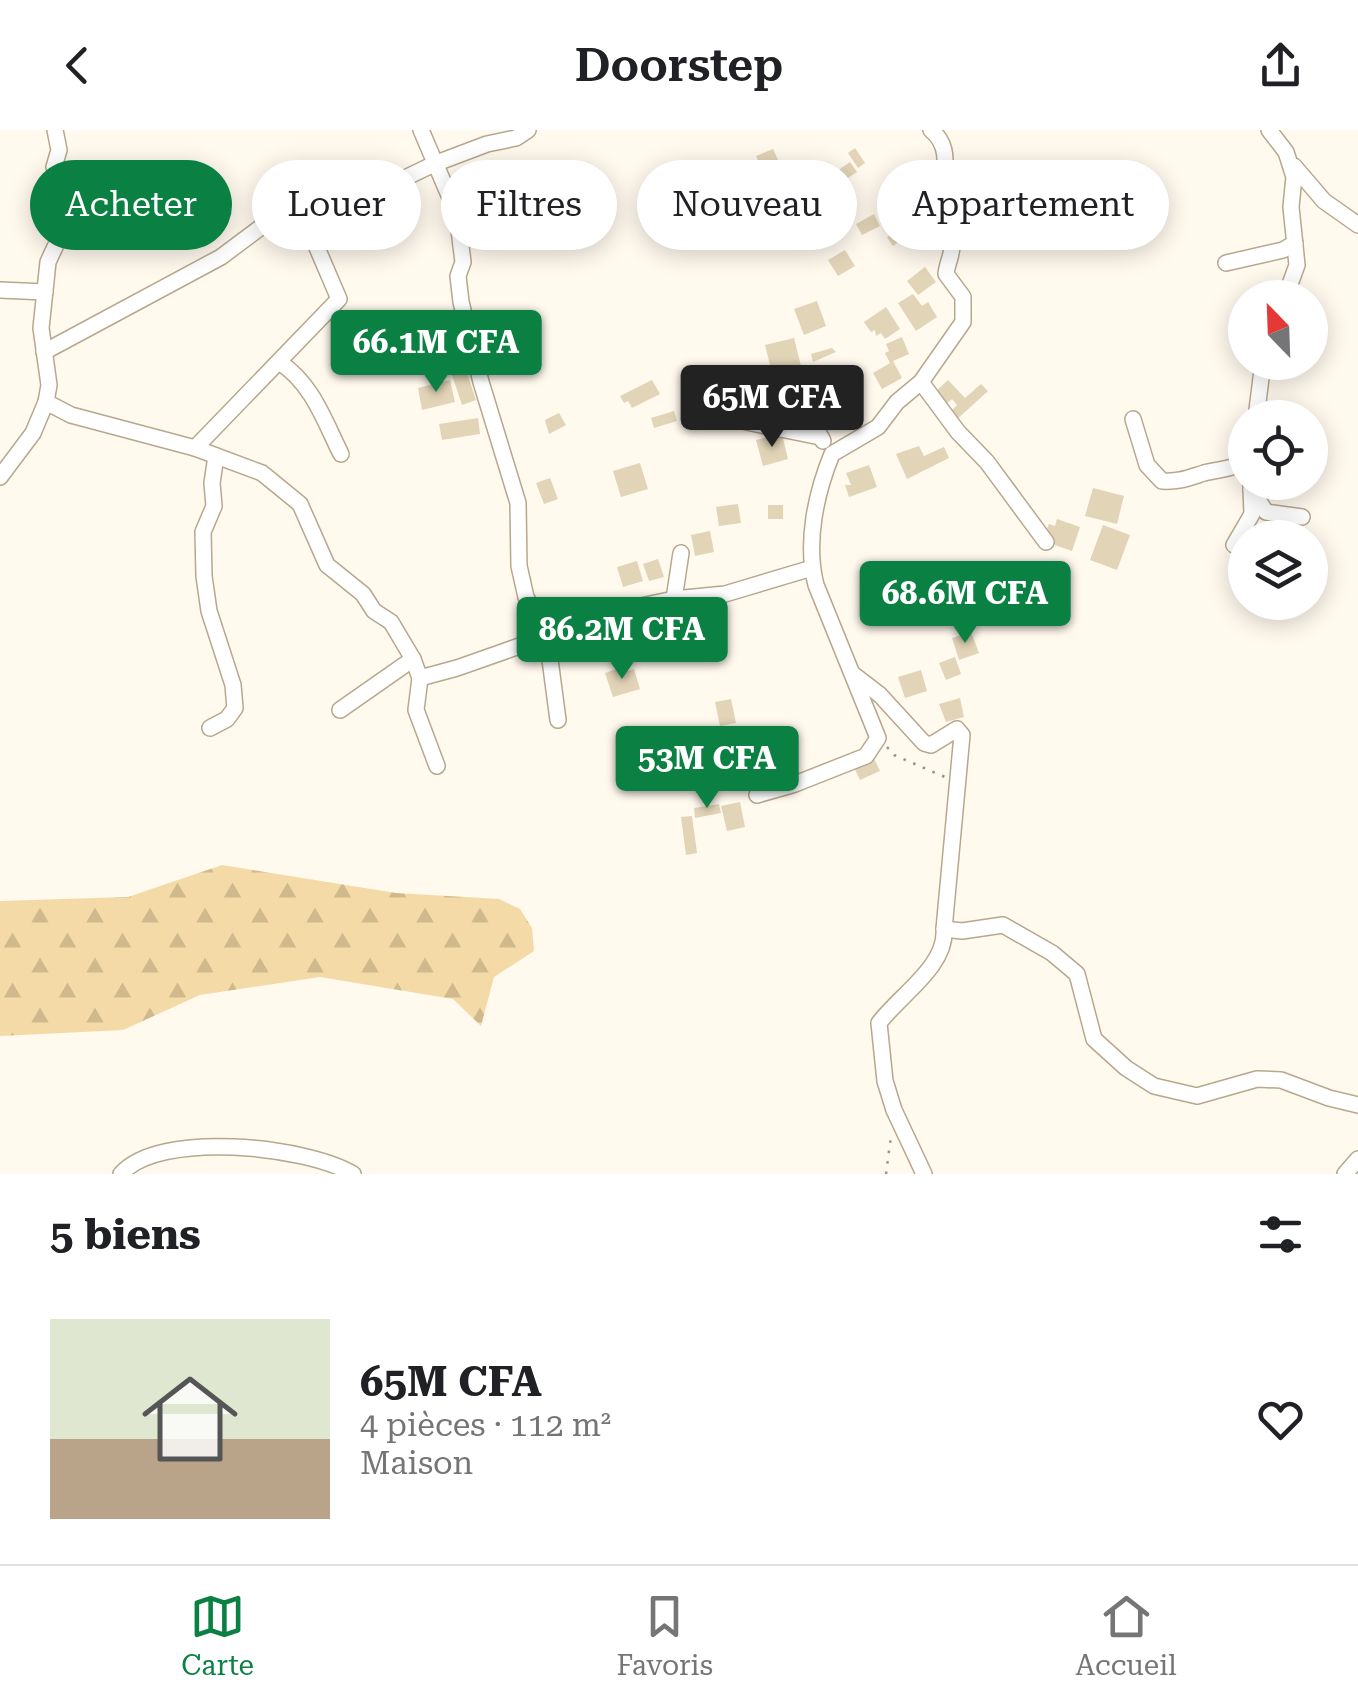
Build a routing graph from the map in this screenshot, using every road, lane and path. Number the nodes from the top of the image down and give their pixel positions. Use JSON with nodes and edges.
{"nodes":[{"id":1,"x":55,"y":130,"type":"edge"},
{"id":2,"x":421,"y":130,"type":"edge"},
{"id":3,"x":528,"y":130,"type":"edge"},
{"id":4,"x":930,"y":130,"type":"edge"},
{"id":5,"x":1269,"y":130,"type":"edge"},
{"id":6,"x":1291,"y":162,"type":"junction"},
{"id":7,"x":434,"y":164,"type":"junction"},
{"id":8,"x":421,"y":170,"type":"edge"},
{"id":9,"x":1358,"y":226,"type":"edge"},
{"id":10,"x":252,"y":233,"type":"edge"},
{"id":11,"x":1295,"y":243,"type":"junction"},
{"id":12,"x":318,"y":250,"type":"edge"},
{"id":13,"x":1226,"y":262,"type":"dead end"},
{"id":14,"x":1292,"y":280,"type":"edge"},
{"id":15,"x":0,"y":290,"type":"edge"},
{"id":16,"x":45,"y":292,"type":"junction"},
{"id":17,"x":44,"y":352,"type":"junction"},
{"id":18,"x":279,"y":362,"type":"junction"},
{"id":19,"x":922,"y":382,"type":"junction"},
{"id":20,"x":799,"y":396,"type":"dead end"},
{"id":21,"x":46,"y":402,"type":"junction"},
{"id":22,"x":1133,"y":419,"type":"dead end"},
{"id":23,"x":747,"y":422,"type":"dead end"},
{"id":24,"x":820,"y":437,"type":"junction"},
{"id":25,"x":195,"y":448,"type":"junction"},
{"id":26,"x":840,"y":449,"type":"junction"},
{"id":27,"x":341,"y":454,"type":"dead end"},
{"id":28,"x":216,"y":456,"type":"junction"},
{"id":29,"x":1228,"y":471,"type":"edge"},
{"id":30,"x":0,"y":478,"type":"edge"},
{"id":31,"x":1259,"y":500,"type":"edge"},
{"id":32,"x":1302,"y":517,"type":"dead end"},
{"id":33,"x":1046,"y":542,"type":"dead end"},
{"id":34,"x":681,"y":554,"type":"dead end"},
{"id":35,"x":812,"y":568,"type":"junction"},
{"id":36,"x":674,"y":600,"type":"junction"},
{"id":37,"x":622,"y":610,"type":"junction"},
{"id":38,"x":547,"y":637,"type":"junction"},
{"id":39,"x":634,"y":645,"type":"dead end"},
{"id":40,"x":413,"y":659,"type":"junction"},
{"id":41,"x":848,"y":670,"type":"junction"},
{"id":42,"x":420,"y":678,"type":"junction"},
{"id":43,"x":340,"y":710,"type":"dead end"},
{"id":44,"x":558,"y":720,"type":"dead end"},
{"id":45,"x":210,"y":728,"type":"dead end"},
{"id":46,"x":876,"y":740,"type":"junction"},
{"id":47,"x":437,"y":766,"type":"dead end"},
{"id":48,"x":956,"y":782,"type":"junction"},
{"id":49,"x":757,"y":795,"type":"dead end"},
{"id":50,"x":944,"y":929,"type":"junction"},
{"id":51,"x":1358,"y":1106,"type":"edge"},
{"id":52,"x":894,"y":1110,"type":"junction"},
{"id":53,"x":1358,"y":1160,"type":"edge"},
{"id":54,"x":120,"y":1174,"type":"edge"},
{"id":55,"x":353,"y":1174,"type":"edge"},
{"id":56,"x":886,"y":1174,"type":"edge"},
{"id":57,"x":924,"y":1174,"type":"edge"},
{"id":58,"x":1345,"y":1174,"type":"edge"}],
"edges":[{"from":1,"to":16,"type":"street"},
{"from":2,"to":7,"type":"street"},
{"from":3,"to":7,"type":"street"},
{"from":4,"to":19,"type":"street"},
{"from":5,"to":6,"type":"street"},
{"from":6,"to":9,"type":"street"},
{"from":6,"to":11,"type":"street"},
{"from":7,"to":8,"type":"street"},
{"from":7,"to":38,"type":"street"},
{"from":10,"to":17,"type":"street"},
{"from":11,"to":13,"type":"street"},
{"from":11,"to":14,"type":"street"},
{"from":12,"to":18,"type":"street"},
{"from":15,"to":16,"type":"street"},
{"from":16,"to":17,"type":"street"},
{"from":17,"to":21,"type":"street"},
{"from":18,"to":25,"type":"street"},
{"from":18,"to":27,"type":"street"},
{"from":19,"to":26,"type":"street"},
{"from":19,"to":33,"type":"street"},
{"from":20,"to":24,"type":"street"},
{"from":21,"to":25,"type":"street"},
{"from":21,"to":30,"type":"street"},
{"from":22,"to":29,"type":"street"},
{"from":23,"to":24,"type":"street"},
{"from":24,"to":26,"type":"street"},
{"from":25,"to":28,"type":"street"},
{"from":26,"to":35,"type":"street"},
{"from":28,"to":40,"type":"street"},
{"from":28,"to":45,"type":"street"},
{"from":31,"to":32,"type":"street"},
{"from":34,"to":36,"type":"street"},
{"from":35,"to":36,"type":"street"},
{"from":35,"to":41,"type":"street"},
{"from":36,"to":37,"type":"street"},
{"from":37,"to":38,"type":"street"},
{"from":37,"to":39,"type":"street"},
{"from":38,"to":42,"type":"street"},
{"from":38,"to":44,"type":"street"},
{"from":40,"to":42,"type":"street"},
{"from":40,"to":43,"type":"street"},
{"from":41,"to":46,"type":"street"},
{"from":41,"to":48,"type":"street"},
{"from":42,"to":47,"type":"street"},
{"from":46,"to":48,"type":"path"},
{"from":46,"to":49,"type":"street"},
{"from":48,"to":50,"type":"street"},
{"from":50,"to":51,"type":"street"},
{"from":50,"to":52,"type":"street"},
{"from":52,"to":56,"type":"path"},
{"from":52,"to":57,"type":"street"},
{"from":53,"to":58,"type":"street"},
{"from":54,"to":55,"type":"street"}]}
